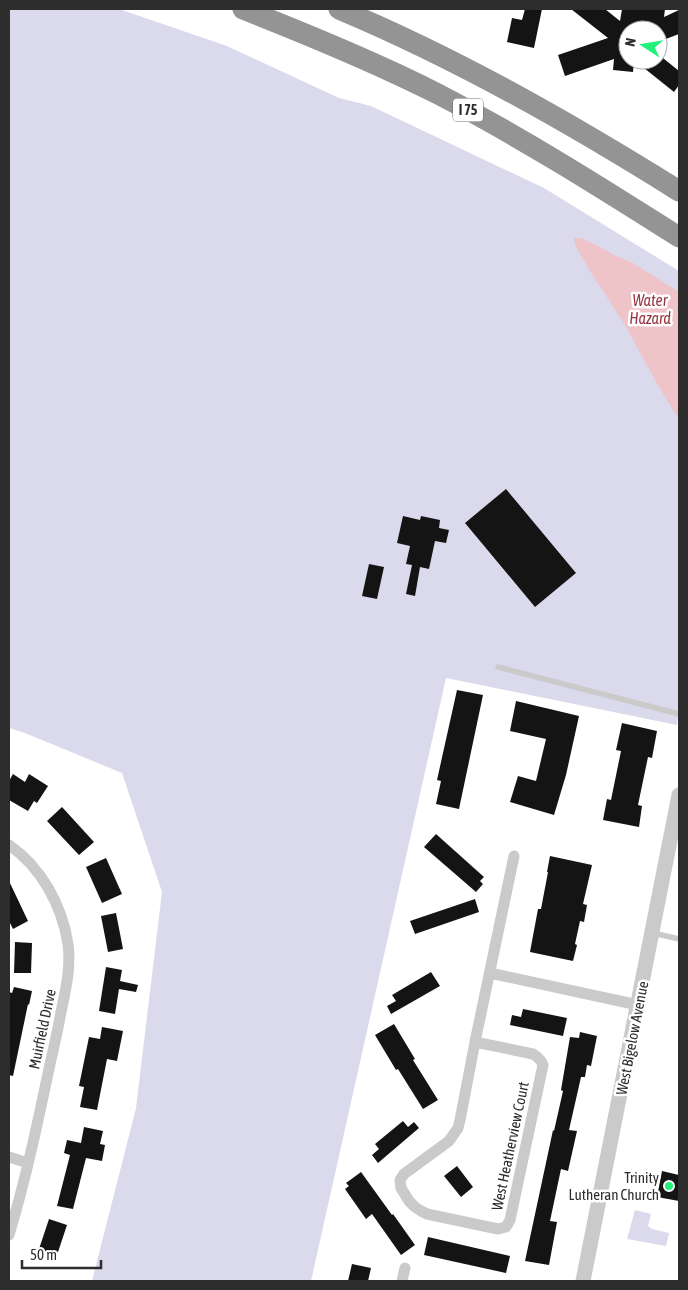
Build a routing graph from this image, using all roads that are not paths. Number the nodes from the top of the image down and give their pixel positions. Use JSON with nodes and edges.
{"nodes":[{"id":1,"x":244,"y":9,"type":"edge"},
{"id":2,"x":339,"y":9,"type":"edge"},
{"id":3,"x":679,"y":192,"type":"edge"},
{"id":4,"x":679,"y":236,"type":"edge"},
{"id":5,"x":498,"y":667,"type":"dead end"},
{"id":6,"x":679,"y":714,"type":"edge"},
{"id":7,"x":679,"y":795,"type":"edge"},
{"id":8,"x":9,"y":845,"type":"edge"},
{"id":9,"x":674,"y":847,"type":"edge"},
{"id":10,"x":514,"y":856,"type":"dead end"},
{"id":11,"x":653,"y":933,"type":"junction"},
{"id":12,"x":679,"y":939,"type":"edge"},
{"id":13,"x":490,"y":973,"type":"junction"},
{"id":14,"x":638,"y":1005,"type":"junction"},
{"id":15,"x":475,"y":1042,"type":"junction"},
{"id":16,"x":9,"y":1157,"type":"edge"},
{"id":17,"x":28,"y":1163,"type":"junction"},
{"id":18,"x":9,"y":1234,"type":"edge"},
{"id":19,"x":405,"y":1268,"type":"dead end"},
{"id":20,"x":402,"y":1281,"type":"edge"},
{"id":21,"x":583,"y":1281,"type":"edge"}],
"edges":[{"from":1,"to":4,"type":"highway","number":"I 75"},
{"from":2,"to":3,"type":"highway","number":"I 75"},
{"from":5,"to":6,"type":"lane"},
{"from":7,"to":9,"type":"street","name":"West Bigelow Avenue"},
{"from":8,"to":17,"type":"street","name":"Muirfield Drive"},
{"from":9,"to":11,"type":"street","name":"West Bigelow Avenue"},
{"from":10,"to":13,"type":"street"},
{"from":11,"to":12,"type":"lane"},
{"from":11,"to":14,"type":"street","name":"West Bigelow Avenue"},
{"from":13,"to":14,"type":"street"},
{"from":13,"to":15,"type":"street"},
{"from":14,"to":21,"type":"street","name":"West Bigelow Avenue"},
{"from":15,"to":15,"type":"street","name":"West Heatherview Court"},
{"from":16,"to":17,"type":"street"},
{"from":17,"to":18,"type":"street","name":"Muirfield Drive"},
{"from":19,"to":20,"type":"street"}]}
